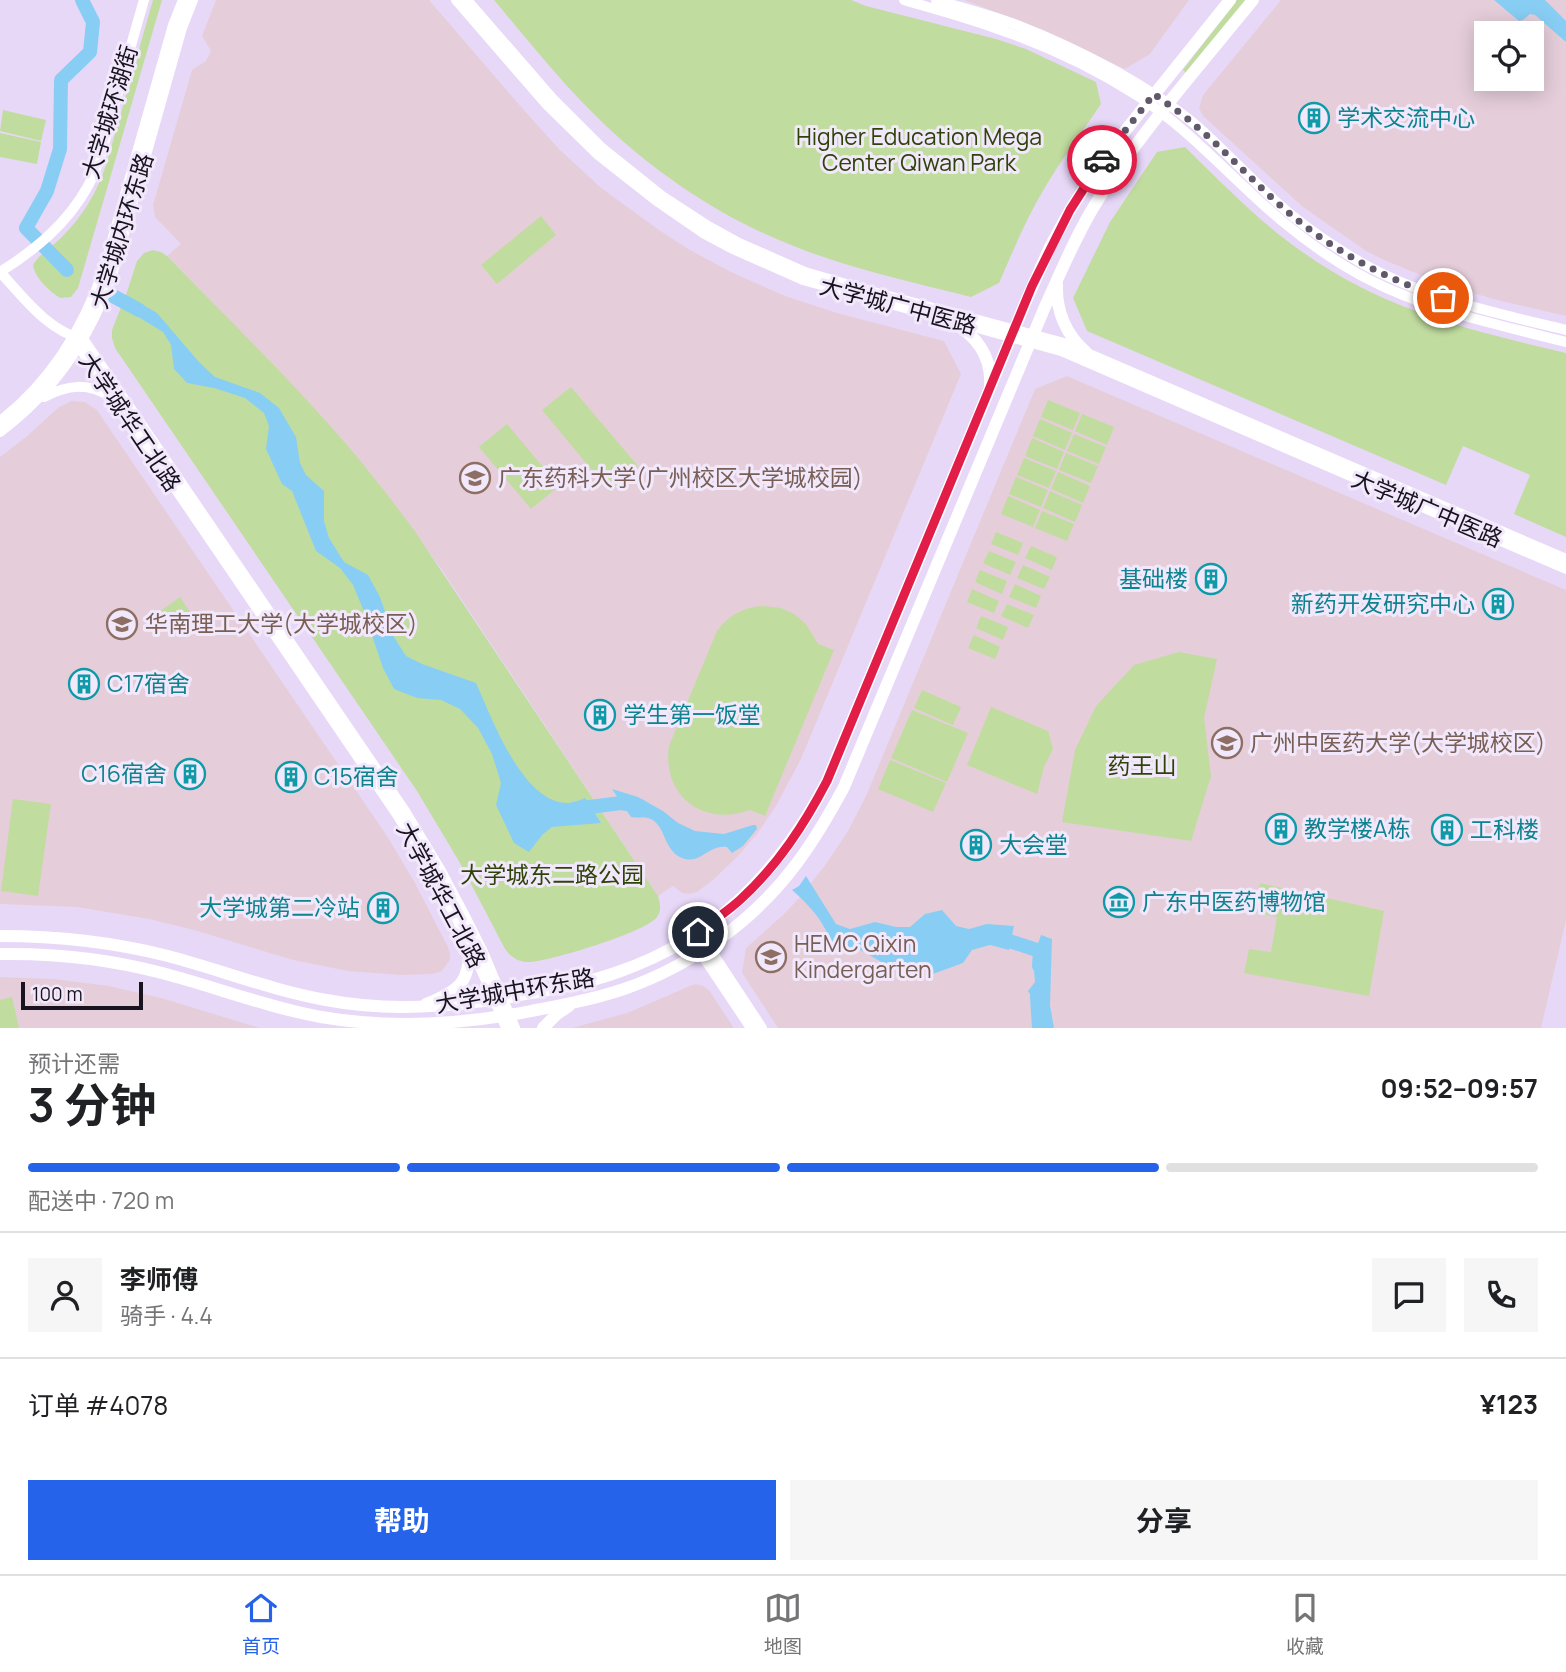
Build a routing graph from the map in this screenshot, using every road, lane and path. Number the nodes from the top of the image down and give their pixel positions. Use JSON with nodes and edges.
{"nodes":[{"id":1,"x":144,"y":0,"type":"edge"},
{"id":2,"x":183,"y":0,"type":"edge"},
{"id":3,"x":193,"y":0,"type":"edge"},
{"id":4,"x":456,"y":0,"type":"edge"},
{"id":5,"x":467,"y":0,"type":"edge"},
{"id":6,"x":904,"y":0,"type":"edge"},
{"id":7,"x":936,"y":0,"type":"edge"},
{"id":8,"x":1230,"y":0,"type":"edge"},
{"id":9,"x":1252,"y":0,"type":"edge"},
{"id":10,"x":1151,"y":98,"type":"junction"},
{"id":11,"x":1165,"y":109,"type":"junction"},
{"id":12,"x":0,"y":272,"type":"edge"},
{"id":13,"x":1058,"y":279,"type":"junction"},
{"id":14,"x":951,"y":322,"type":"junction"},
{"id":15,"x":1566,"y":330,"type":"edge"},
{"id":16,"x":1013,"y":333,"type":"junction"},
{"id":17,"x":1032,"y":338,"type":"junction"},
{"id":18,"x":79,"y":341,"type":"junction"},
{"id":19,"x":1566,"y":342,"type":"edge"},
{"id":20,"x":1086,"y":352,"type":"junction"},
{"id":21,"x":989,"y":393,"type":"junction"},
{"id":22,"x":115,"y":400,"type":"junction"},
{"id":23,"x":35,"y":402,"type":"junction"},
{"id":24,"x":0,"y":421,"type":"edge"},
{"id":25,"x":0,"y":432,"type":"edge"},
{"id":26,"x":1566,"y":559,"type":"edge"},
{"id":27,"x":1566,"y":569,"type":"edge"},
{"id":28,"x":694,"y":934,"type":"junction"},
{"id":29,"x":0,"y":936,"type":"edge"},
{"id":30,"x":469,"y":943,"type":"junction"},
{"id":31,"x":704,"y":949,"type":"junction"},
{"id":32,"x":0,"y":954,"type":"edge"},
{"id":33,"x":499,"y":999,"type":"junction"},
{"id":34,"x":576,"y":1002,"type":"junction"},
{"id":35,"x":416,"y":1007,"type":"junction"},
{"id":36,"x":506,"y":1019,"type":"edge"},
{"id":37,"x":515,"y":1028,"type":"edge"},
{"id":38,"x":542,"y":1028,"type":"edge"},
{"id":39,"x":751,"y":1028,"type":"edge"},
{"id":40,"x":762,"y":1028,"type":"edge"}],
"edges":[{"from":1,"to":12,"type":"main road","name":"大学城环湖街"},
{"from":2,"to":18,"type":"main road","name":"大学城内环东路"},
{"from":3,"to":18,"type":"main road","name":"大学城内环东路"},
{"from":4,"to":14,"type":"main road","name":"大学城广中医路"},
{"from":5,"to":16,"type":"main road","name":"大学城广中医路"},
{"from":6,"to":10,"type":"main road"},
{"from":7,"to":10,"type":"main road"},
{"from":8,"to":10,"type":"main road","name":"大学城中环东路"},
{"from":9,"to":11,"type":"main road","name":"大学城中环东路"},
{"from":10,"to":11,"type":"main road"},
{"from":10,"to":16,"type":"main road","name":"大学城中环东路"},
{"from":11,"to":13,"type":"main road","name":"大学城中环东路"},
{"from":11,"to":15,"type":"main road"},
{"from":11,"to":19,"type":"main road"},
{"from":12,"to":18,"type":"main road"},
{"from":13,"to":17,"type":"main road","name":"大学城中环东路"},
{"from":13,"to":20,"type":"main road"},
{"from":14,"to":16,"type":"main road","name":"大学城广中医路"},
{"from":14,"to":21,"type":"main road"},
{"from":16,"to":17,"type":"main road","name":"大学城广中医路"},
{"from":16,"to":21,"type":"main road","name":"大学城中环东路"},
{"from":17,"to":20,"type":"main road","name":"大学城广中医路"},
{"from":17,"to":27,"type":"main road","name":"大学城广中医路"},
{"from":17,"to":31,"type":"main road","name":"大学城中环东路"},
{"from":18,"to":22,"type":"main road","name":"大学城华工北路"},
{"from":18,"to":23,"type":"main road","name":"大学城内环东路"},
{"from":18,"to":24,"type":"main road","name":"大学城内环东路"},
{"from":18,"to":33,"type":"main road","name":"大学城华工北路"},
{"from":20,"to":26,"type":"main road","name":"大学城广中医路"},
{"from":21,"to":28,"type":"main road","name":"大学城中环东路"},
{"from":22,"to":23,"type":"main road"},
{"from":22,"to":30,"type":"main road","name":"大学城华工北路"},
{"from":23,"to":25,"type":"main road","name":"大学城内环东路"},
{"from":28,"to":31,"type":"main road"},
{"from":28,"to":33,"type":"main road","name":"大学城中环东路"},
{"from":29,"to":35,"type":"main road","name":"大学城中环东路"},
{"from":30,"to":33,"type":"main road","name":"大学城华工北路"},
{"from":30,"to":35,"type":"main road"},
{"from":31,"to":34,"type":"main road","name":"大学城中环东路"},
{"from":31,"to":39,"type":"main road"},
{"from":31,"to":40,"type":"main road"},
{"from":32,"to":36,"type":"main road","name":"大学城中环东路"},
{"from":33,"to":35,"type":"main road","name":"大学城中环东路"},
{"from":33,"to":36,"type":"main road","name":"大学城华工北路"},
{"from":34,"to":36,"type":"main road","name":"大学城中环东路"},
{"from":34,"to":38,"type":"main road"},
{"from":36,"to":37,"type":"main road","name":"大学城华工北路"}]}
